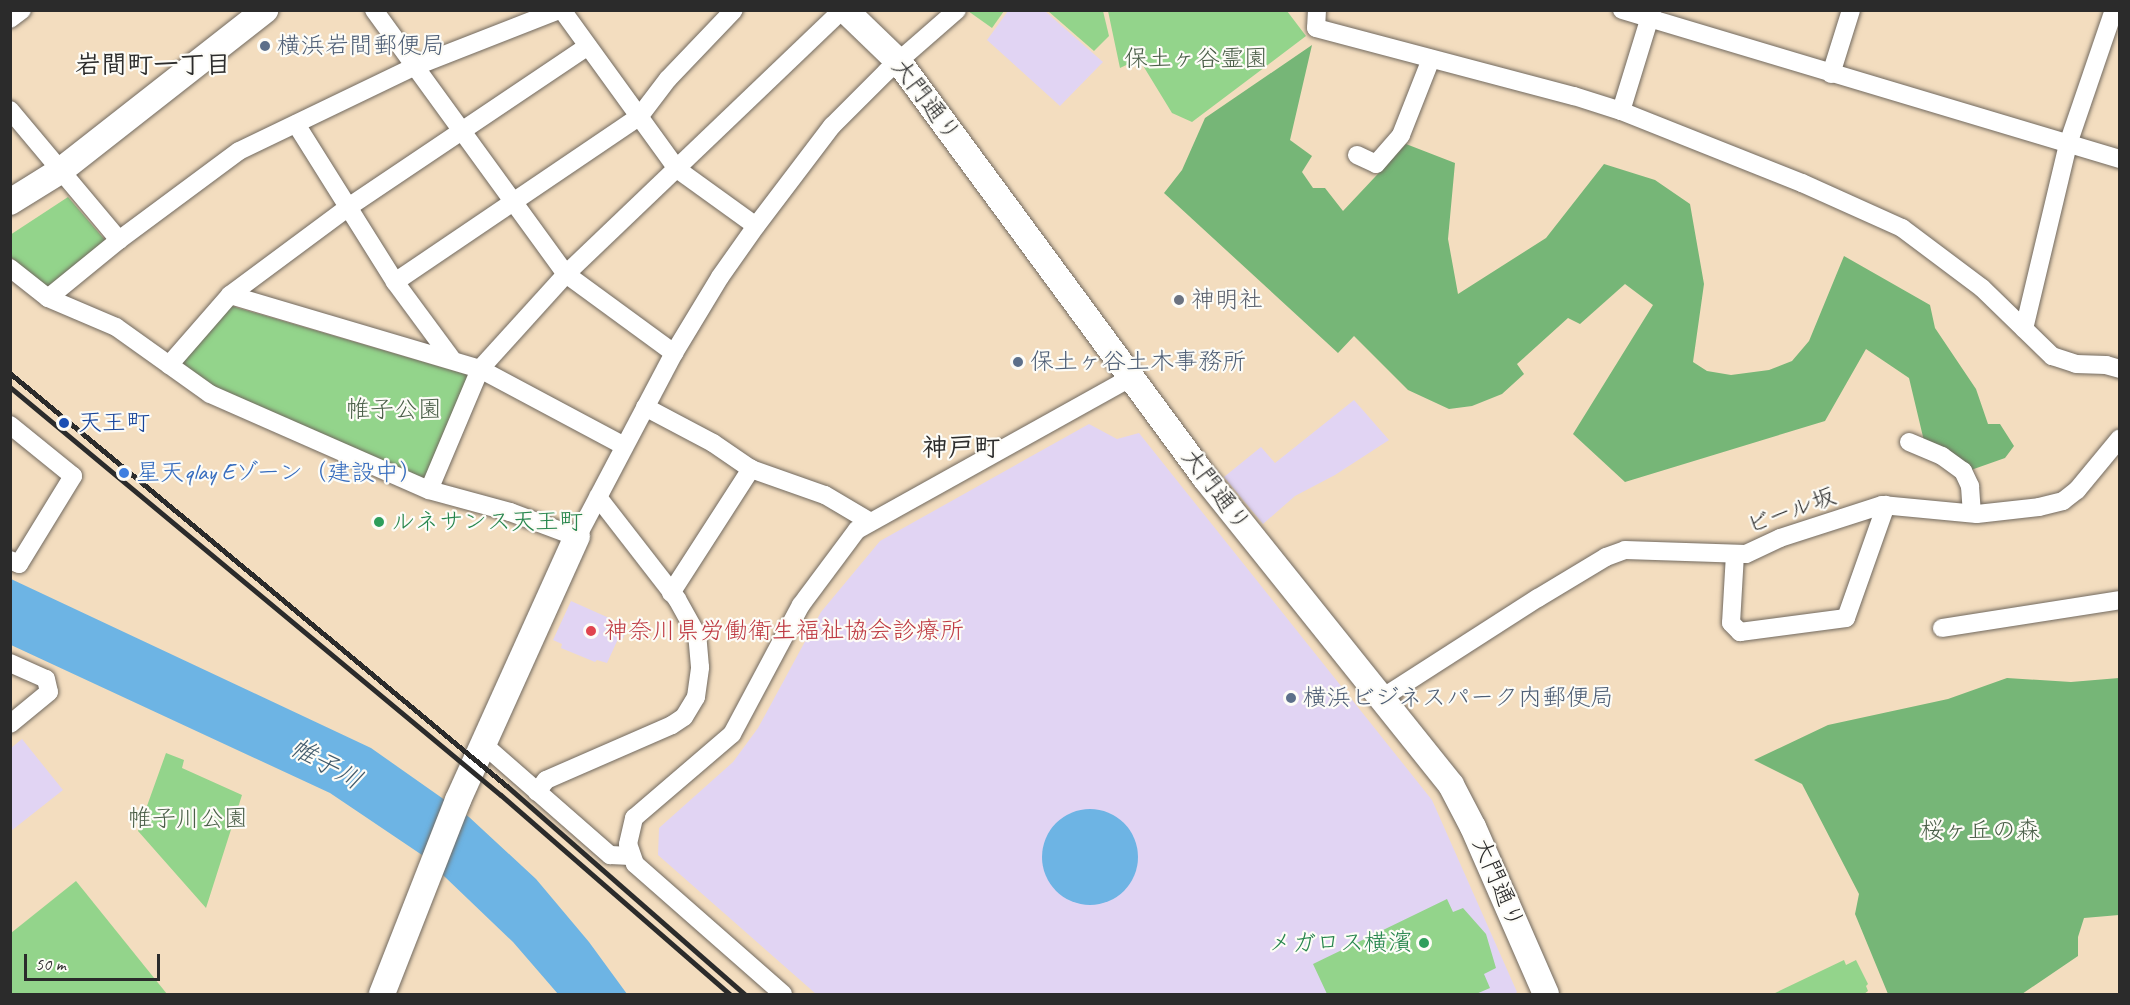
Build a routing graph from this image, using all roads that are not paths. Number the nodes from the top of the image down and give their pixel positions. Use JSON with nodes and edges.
{"nodes":[{"id":1,"x":22,"y":10,"type":"edge"},
{"id":2,"x":265,"y":10,"type":"edge"},
{"id":3,"x":374,"y":10,"type":"edge"},
{"id":4,"x":561,"y":10,"type":"edge"},
{"id":5,"x":734,"y":10,"type":"edge"},
{"id":6,"x":844,"y":10,"type":"edge"},
{"id":7,"x":957,"y":10,"type":"edge"},
{"id":8,"x":1317,"y":10,"type":"edge"},
{"id":9,"x":1622,"y":10,"type":"edge"},
{"id":10,"x":1851,"y":10,"type":"edge"},
{"id":11,"x":2114,"y":10,"type":"edge"},
{"id":12,"x":1651,"y":15,"type":"edge"},
{"id":13,"x":10,"y":19,"type":"edge"},
{"id":14,"x":588,"y":46,"type":"junction"},
{"id":15,"x":1431,"y":59,"type":"junction"},
{"id":16,"x":899,"y":62,"type":"junction"},
{"id":17,"x":416,"y":66,"type":"junction"},
{"id":18,"x":1831,"y":74,"type":"junction"},
{"id":19,"x":10,"y":110,"type":"edge"},
{"id":20,"x":1621,"y":111,"type":"junction"},
{"id":21,"x":639,"y":117,"type":"junction"},
{"id":22,"x":296,"y":124,"type":"junction"},
{"id":23,"x":464,"y":131,"type":"junction"},
{"id":24,"x":2068,"y":144,"type":"junction"},
{"id":25,"x":1357,"y":155,"type":"dead end"},
{"id":26,"x":2120,"y":159,"type":"edge"},
{"id":27,"x":677,"y":169,"type":"junction"},
{"id":28,"x":60,"y":171,"type":"junction"},
{"id":29,"x":513,"y":200,"type":"junction"},
{"id":30,"x":10,"y":202,"type":"edge"},
{"id":31,"x":347,"y":208,"type":"junction"},
{"id":32,"x":756,"y":226,"type":"junction"},
{"id":33,"x":119,"y":240,"type":"junction"},
{"id":34,"x":10,"y":267,"type":"edge"},
{"id":35,"x":566,"y":273,"type":"junction"},
{"id":36,"x":395,"y":282,"type":"junction"},
{"id":37,"x":230,"y":295,"type":"junction"},
{"id":38,"x":48,"y":298,"type":"junction"},
{"id":39,"x":2024,"y":329,"type":"junction"},
{"id":40,"x":674,"y":353,"type":"junction"},
{"id":41,"x":451,"y":358,"type":"junction"},
{"id":42,"x":168,"y":365,"type":"junction"},
{"id":43,"x":480,"y":369,"type":"junction"},
{"id":44,"x":2120,"y":369,"type":"edge"},
{"id":45,"x":1130,"y":378,"type":"junction"},
{"id":46,"x":645,"y":407,"type":"junction"},
{"id":47,"x":10,"y":425,"type":"edge"},
{"id":48,"x":2120,"y":438,"type":"edge"},
{"id":49,"x":1910,"y":442,"type":"dead end"},
{"id":50,"x":624,"y":446,"type":"junction"},
{"id":51,"x":751,"y":469,"type":"junction"},
{"id":52,"x":429,"y":490,"type":"junction"},
{"id":53,"x":598,"y":497,"type":"junction"},
{"id":54,"x":1886,"y":505,"type":"junction"},
{"id":55,"x":1972,"y":513,"type":"junction"},
{"id":56,"x":869,"y":521,"type":"junction"},
{"id":57,"x":577,"y":537,"type":"junction"},
{"id":58,"x":1735,"y":554,"type":"junction"},
{"id":59,"x":10,"y":560,"type":"edge"},
{"id":60,"x":671,"y":593,"type":"junction"},
{"id":61,"x":2120,"y":600,"type":"edge"},
{"id":62,"x":1942,"y":628,"type":"dead end"},
{"id":63,"x":10,"y":663,"type":"edge"},
{"id":64,"x":1382,"y":698,"type":"junction"},
{"id":65,"x":10,"y":724,"type":"edge"},
{"id":66,"x":483,"y":744,"type":"junction"},
{"id":67,"x":537,"y":792,"type":"junction"},
{"id":68,"x":631,"y":856,"type":"junction"},
{"id":69,"x":382,"y":994,"type":"edge"},
{"id":70,"x":783,"y":994,"type":"edge"},
{"id":71,"x":1546,"y":994,"type":"edge"}],
"edges":[{"from":1,"to":13,"type":"street"},
{"from":2,"to":28,"type":"street"},
{"from":3,"to":17,"type":"street"},
{"from":4,"to":14,"type":"street"},
{"from":4,"to":17,"type":"street"},
{"from":5,"to":21,"type":"street"},
{"from":6,"to":16,"type":"street","name":"大門通り"},
{"from":6,"to":27,"type":"street"},
{"from":7,"to":16,"type":"street"},
{"from":8,"to":15,"type":"street"},
{"from":9,"to":12,"type":"street"},
{"from":10,"to":18,"type":"street"},
{"from":11,"to":24,"type":"street"},
{"from":12,"to":18,"type":"street"},
{"from":12,"to":20,"type":"street"},
{"from":14,"to":21,"type":"street"},
{"from":14,"to":23,"type":"street"},
{"from":15,"to":20,"type":"street"},
{"from":15,"to":25,"type":"street"},
{"from":16,"to":32,"type":"street"},
{"from":16,"to":45,"type":"street","name":"大門通り"},
{"from":17,"to":22,"type":"street"},
{"from":17,"to":23,"type":"street"},
{"from":18,"to":24,"type":"street"},
{"from":19,"to":28,"type":"street"},
{"from":20,"to":39,"type":"street"},
{"from":21,"to":27,"type":"street"},
{"from":21,"to":29,"type":"street"},
{"from":22,"to":31,"type":"street"},
{"from":22,"to":33,"type":"street"},
{"from":23,"to":29,"type":"street"},
{"from":23,"to":31,"type":"street"},
{"from":24,"to":26,"type":"street"},
{"from":24,"to":39,"type":"street"},
{"from":27,"to":32,"type":"street"},
{"from":27,"to":35,"type":"street"},
{"from":28,"to":30,"type":"street"},
{"from":28,"to":33,"type":"street"},
{"from":29,"to":35,"type":"street"},
{"from":29,"to":36,"type":"street"},
{"from":31,"to":36,"type":"street"},
{"from":31,"to":37,"type":"street"},
{"from":32,"to":40,"type":"street"},
{"from":33,"to":38,"type":"street"},
{"from":34,"to":38,"type":"street"},
{"from":35,"to":40,"type":"street"},
{"from":35,"to":43,"type":"street"},
{"from":36,"to":41,"type":"street"},
{"from":37,"to":41,"type":"street"},
{"from":37,"to":42,"type":"street"},
{"from":38,"to":42,"type":"street"},
{"from":39,"to":44,"type":"street"},
{"from":40,"to":46,"type":"street"},
{"from":41,"to":43,"type":"street"},
{"from":42,"to":52,"type":"street"},
{"from":43,"to":50,"type":"street"},
{"from":43,"to":52,"type":"street"},
{"from":45,"to":56,"type":"street"},
{"from":45,"to":64,"type":"street","name":"大門通り"},
{"from":46,"to":50,"type":"street"},
{"from":46,"to":51,"type":"street"},
{"from":47,"to":59,"type":"street"},
{"from":48,"to":55,"type":"street","name":"ビール坂"},
{"from":49,"to":55,"type":"street"},
{"from":50,"to":53,"type":"street"},
{"from":51,"to":56,"type":"street"},
{"from":51,"to":60,"type":"street"},
{"from":52,"to":57,"type":"street"},
{"from":53,"to":57,"type":"street"},
{"from":53,"to":60,"type":"street"},
{"from":54,"to":55,"type":"street","name":"ビール坂"},
{"from":54,"to":58,"type":"street","name":"ビール坂"},
{"from":54,"to":58,"type":"street"},
{"from":56,"to":68,"type":"street"},
{"from":57,"to":66,"type":"street"},
{"from":58,"to":64,"type":"street","name":"ビール坂"},
{"from":60,"to":67,"type":"street"},
{"from":61,"to":62,"type":"street"},
{"from":63,"to":65,"type":"street"},
{"from":64,"to":71,"type":"street","name":"大門通り"},
{"from":66,"to":67,"type":"street"},
{"from":66,"to":69,"type":"street"},
{"from":67,"to":68,"type":"street"},
{"from":68,"to":70,"type":"street"}]}
